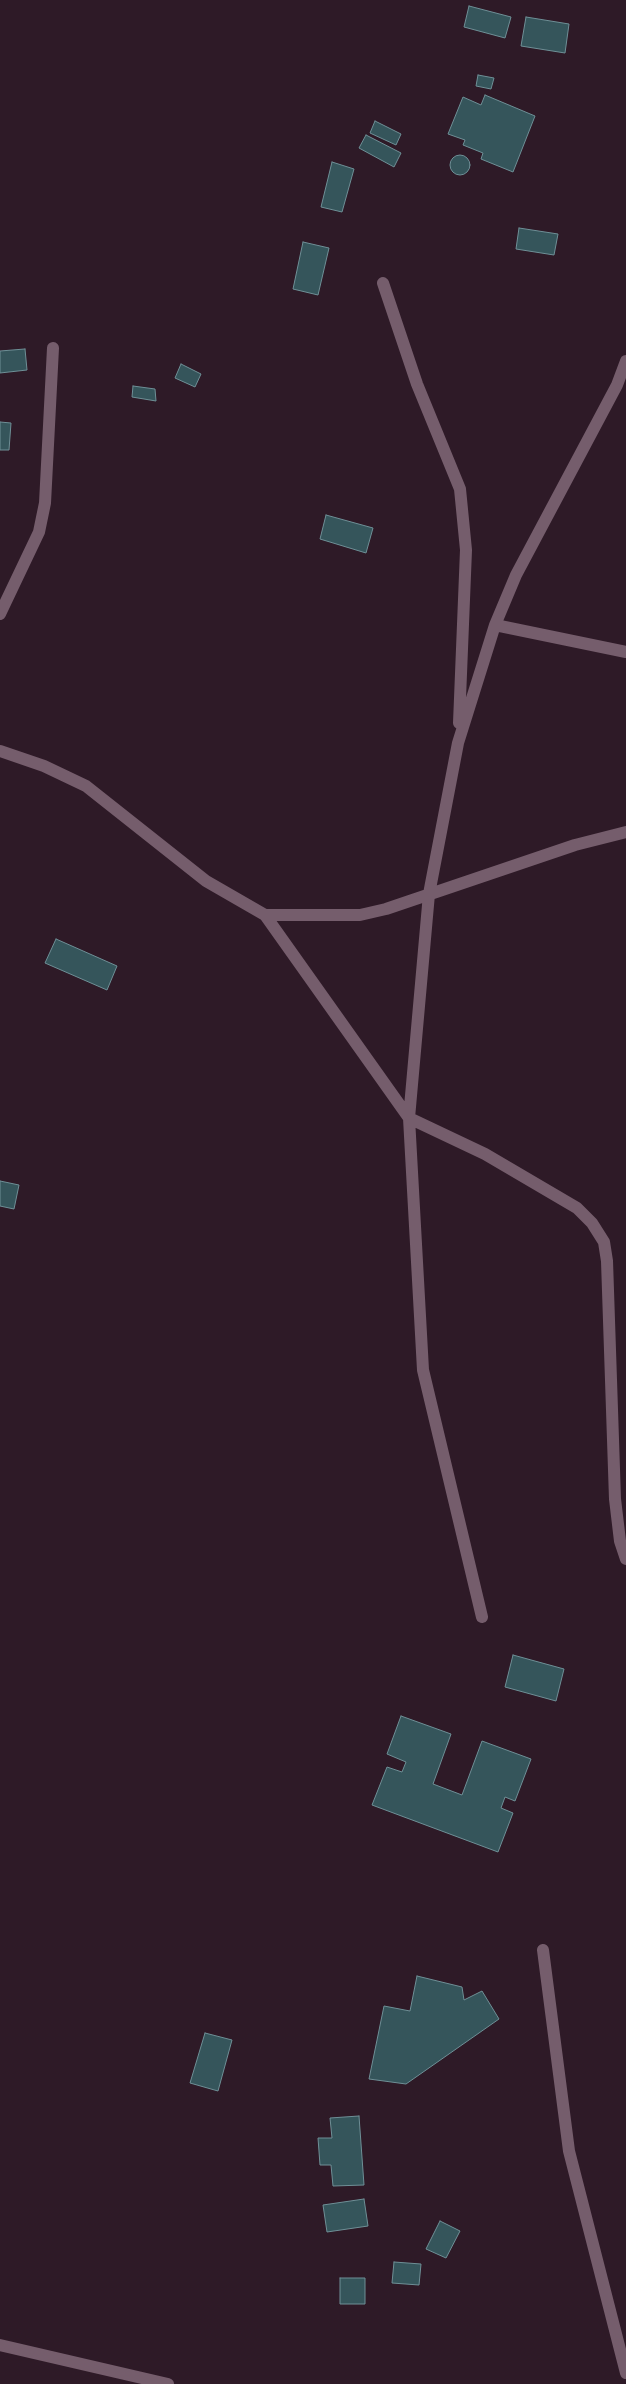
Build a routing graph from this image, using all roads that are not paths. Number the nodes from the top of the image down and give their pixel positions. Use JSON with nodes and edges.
{"nodes":[{"id":1,"x":384,"y":283,"type":"dead end"},
{"id":2,"x":54,"y":348,"type":"dead end"},
{"id":3,"x":626,"y":361,"type":"edge"},
{"id":4,"x":0,"y":614,"type":"edge"},
{"id":5,"x":495,"y":625,"type":"junction"},
{"id":6,"x":626,"y":652,"type":"edge"},
{"id":7,"x":458,"y":743,"type":"junction"},
{"id":8,"x":1,"y":749,"type":"edge"},
{"id":9,"x":626,"y":832,"type":"edge"},
{"id":10,"x":429,"y":894,"type":"junction"},
{"id":11,"x":265,"y":915,"type":"junction"},
{"id":12,"x":409,"y":1118,"type":"junction"},
{"id":13,"x":626,"y":1558,"type":"edge"},
{"id":14,"x":482,"y":1617,"type":"dead end"},
{"id":15,"x":543,"y":1950,"type":"dead end"},
{"id":16,"x":0,"y":2345,"type":"edge"},
{"id":17,"x":626,"y":2373,"type":"edge"},
{"id":18,"x":168,"y":2384,"type":"edge"}],
"edges":[{"from":1,"to":7,"type":"street"},
{"from":2,"to":4,"type":"street"},
{"from":3,"to":5,"type":"street"},
{"from":5,"to":6,"type":"street"},
{"from":5,"to":7,"type":"street"},
{"from":7,"to":10,"type":"street"},
{"from":8,"to":11,"type":"street"},
{"from":9,"to":10,"type":"street"},
{"from":10,"to":11,"type":"street"},
{"from":10,"to":12,"type":"street"},
{"from":11,"to":12,"type":"street"},
{"from":12,"to":13,"type":"street"},
{"from":12,"to":14,"type":"street"},
{"from":15,"to":17,"type":"street"},
{"from":16,"to":18,"type":"street"}]}
